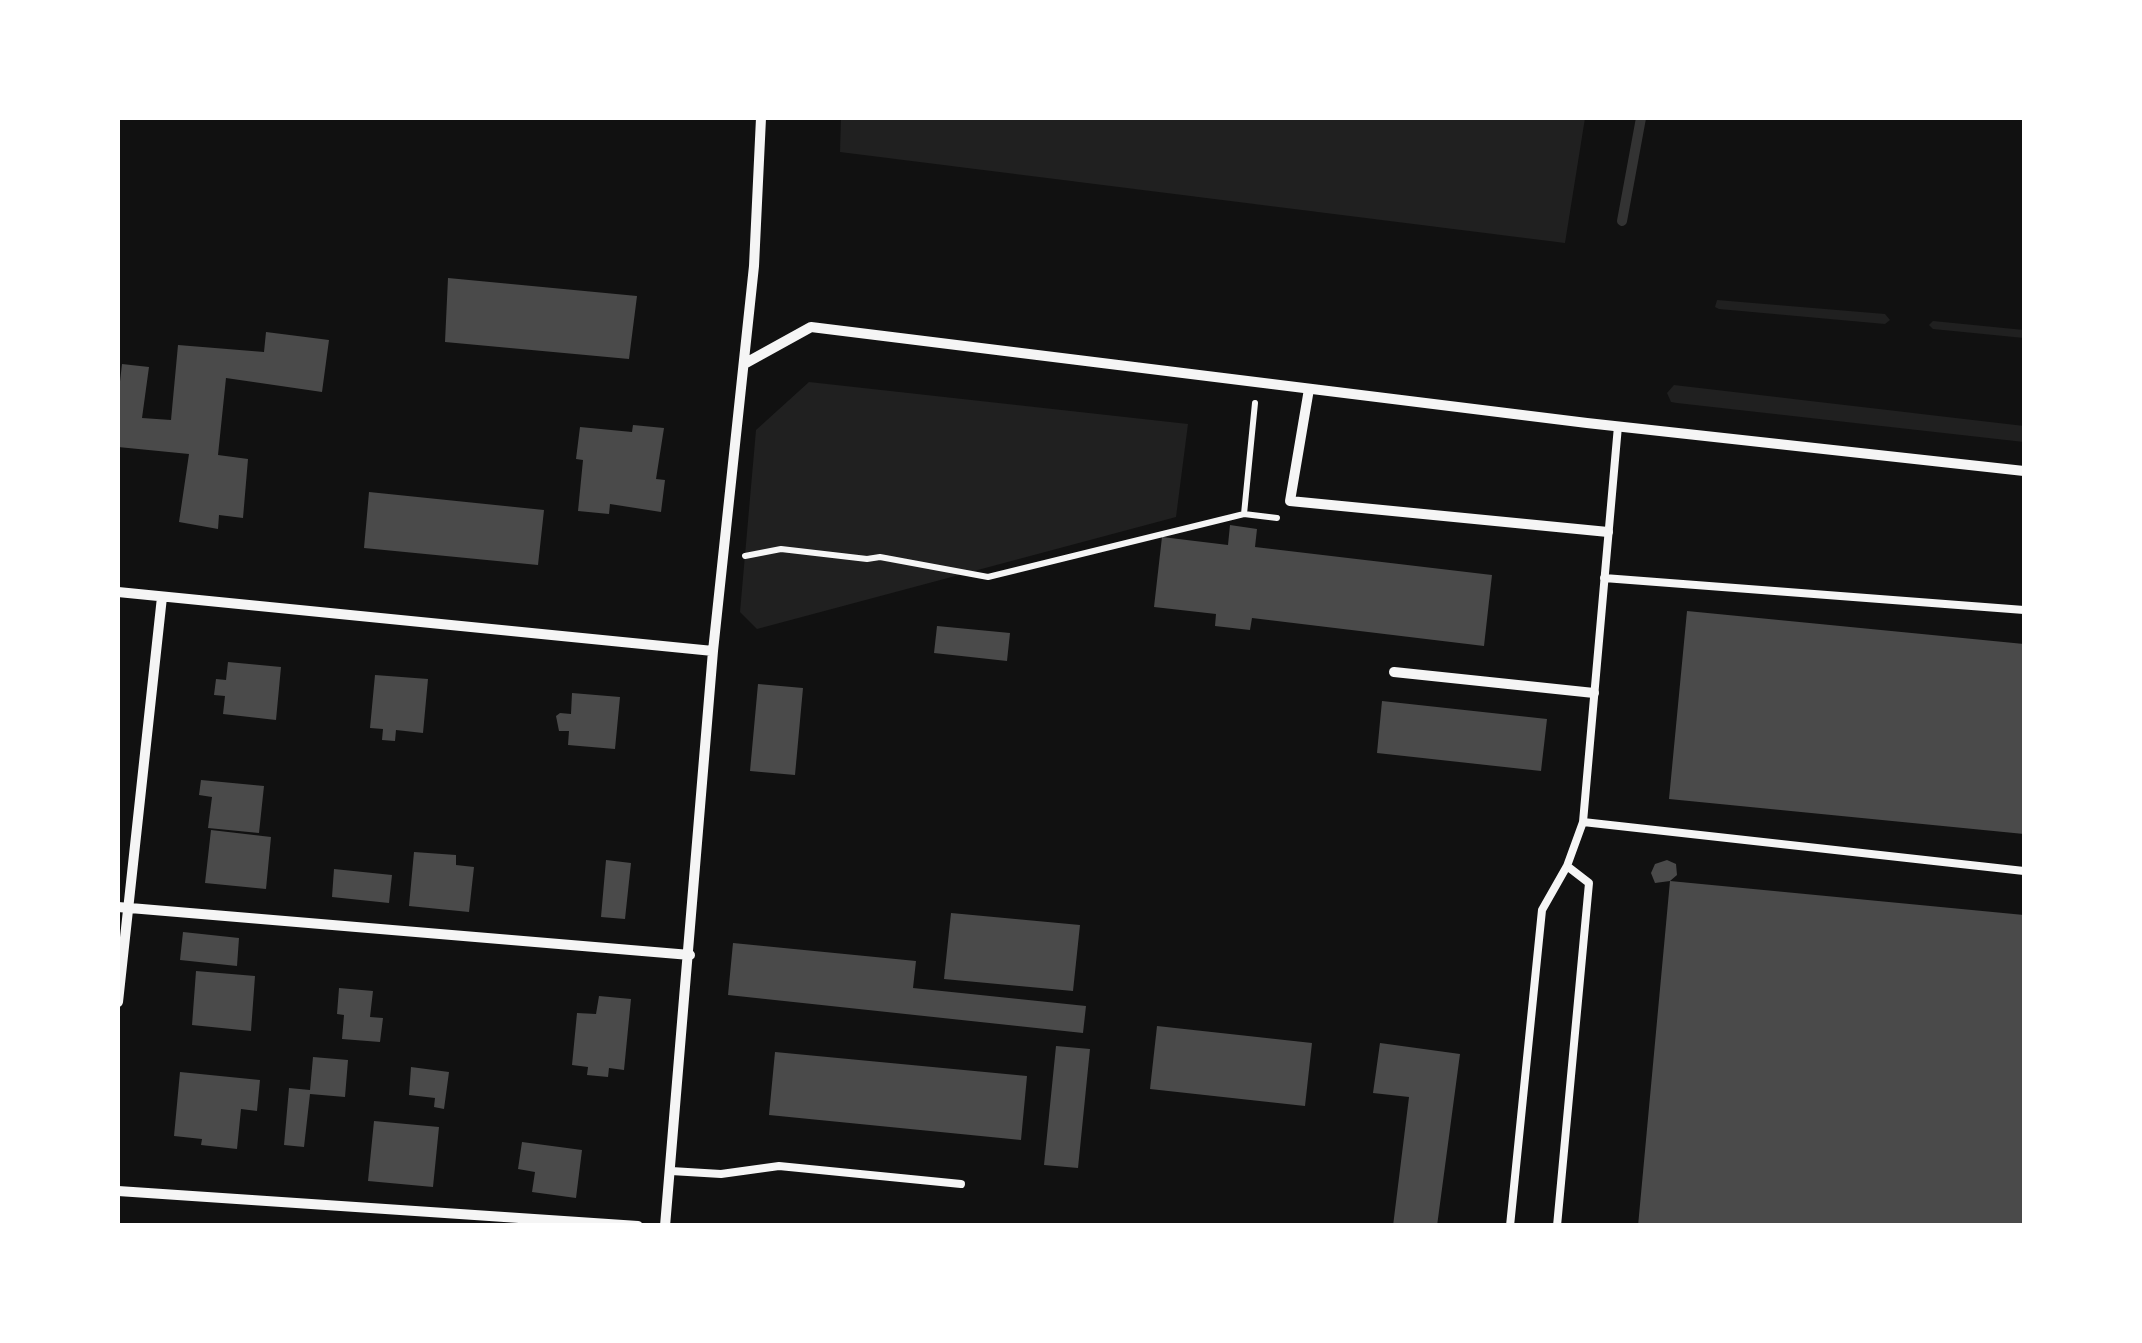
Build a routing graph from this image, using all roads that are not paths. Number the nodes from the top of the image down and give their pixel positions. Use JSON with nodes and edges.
{"nodes":[{"id":1,"x":761,"y":118,"type":"edge"},
{"id":2,"x":744,"y":364,"type":"junction"},
{"id":3,"x":1309,"y":388,"type":"junction"},
{"id":4,"x":1618,"y":426,"type":"junction"},
{"id":5,"x":2024,"y":471,"type":"edge"},
{"id":6,"x":1608,"y":532,"type":"junction"},
{"id":7,"x":1604,"y":578,"type":"junction"},
{"id":8,"x":118,"y":592,"type":"edge"},
{"id":9,"x":162,"y":597,"type":"junction"},
{"id":10,"x":2024,"y":610,"type":"edge"},
{"id":11,"x":713,"y":651,"type":"junction"},
{"id":12,"x":1394,"y":672,"type":"dead end"},
{"id":13,"x":1594,"y":693,"type":"junction"},
{"id":14,"x":1583,"y":822,"type":"junction"},
{"id":15,"x":1568,"y":866,"type":"junction"},
{"id":16,"x":2024,"y":870,"type":"edge"},
{"id":17,"x":122,"y":908,"type":"edge"},
{"id":18,"x":690,"y":955,"type":"junction"},
{"id":19,"x":118,"y":1002,"type":"edge"},
{"id":20,"x":671,"y":1171,"type":"junction"},
{"id":21,"x":961,"y":1184,"type":"dead end"},
{"id":22,"x":118,"y":1191,"type":"edge"},
{"id":23,"x":638,"y":1226,"type":"edge"},
{"id":24,"x":665,"y":1226,"type":"edge"},
{"id":25,"x":1510,"y":1226,"type":"edge"},
{"id":26,"x":1557,"y":1226,"type":"edge"}],
"edges":[{"from":1,"to":2,"type":"street"},
{"from":2,"to":3,"type":"street"},
{"from":2,"to":11,"type":"street"},
{"from":3,"to":4,"type":"street"},
{"from":3,"to":6,"type":"street"},
{"from":4,"to":5,"type":"street"},
{"from":4,"to":6,"type":"lane"},
{"from":6,"to":7,"type":"lane"},
{"from":7,"to":10,"type":"lane"},
{"from":7,"to":13,"type":"lane"},
{"from":8,"to":9,"type":"street"},
{"from":9,"to":11,"type":"street"},
{"from":9,"to":17,"type":"street"},
{"from":11,"to":18,"type":"street"},
{"from":12,"to":13,"type":"street"},
{"from":13,"to":14,"type":"lane"},
{"from":14,"to":15,"type":"lane"},
{"from":14,"to":16,"type":"lane"},
{"from":15,"to":25,"type":"lane"},
{"from":15,"to":26,"type":"lane"},
{"from":17,"to":18,"type":"street"},
{"from":17,"to":19,"type":"street"},
{"from":18,"to":20,"type":"street"},
{"from":20,"to":21,"type":"lane"},
{"from":20,"to":24,"type":"street"},
{"from":22,"to":23,"type":"street"}]}
